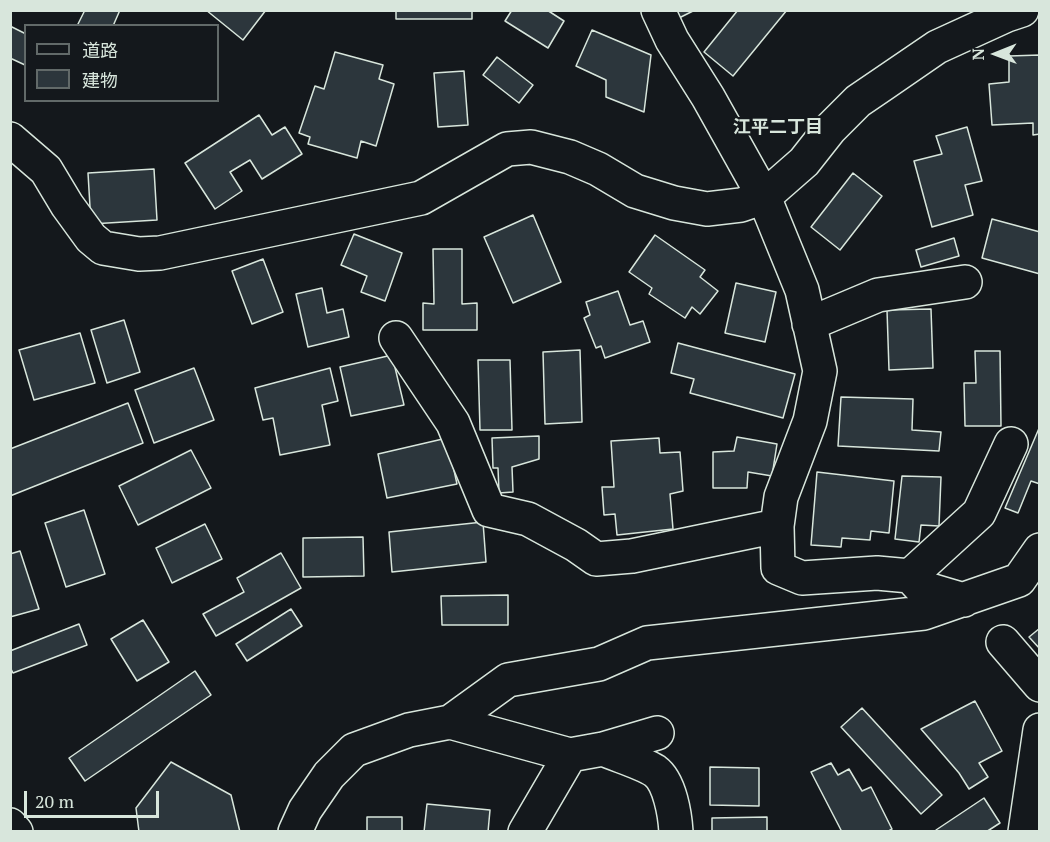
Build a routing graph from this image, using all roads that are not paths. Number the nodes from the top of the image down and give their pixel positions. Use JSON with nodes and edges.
{"nodes":[{"id":1,"x":658,"y":10,"type":"edge"},
{"id":2,"x":1022,"y":10,"type":"edge"},
{"id":3,"x":10,"y":139,"type":"edge"},
{"id":4,"x":764,"y":197,"type":"junction"},
{"id":5,"x":965,"y":282,"type":"dead end"},
{"id":6,"x":809,"y":324,"type":"junction"},
{"id":7,"x":396,"y":338,"type":"dead end"},
{"id":8,"x":1011,"y":444,"type":"dead end"},
{"id":9,"x":777,"y":526,"type":"junction"},
{"id":10,"x":1040,"y":550,"type":"edge"},
{"id":11,"x":910,"y":576,"type":"junction"},
{"id":12,"x":964,"y":600,"type":"junction"},
{"id":13,"x":1003,"y":642,"type":"dead end"},
{"id":14,"x":1040,"y":685,"type":"edge"},
{"id":15,"x":450,"y":722,"type":"junction"},
{"id":16,"x":1040,"y":730,"type":"edge"},
{"id":17,"x":657,"y":733,"type":"dead end"},
{"id":18,"x":603,"y":749,"type":"junction"},
{"id":19,"x":570,"y":755,"type":"junction"},
{"id":20,"x":10,"y":825,"type":"edge"},
{"id":21,"x":16,"y":831,"type":"edge"},
{"id":22,"x":295,"y":831,"type":"edge"},
{"id":23,"x":525,"y":831,"type":"edge"},
{"id":24,"x":676,"y":831,"type":"edge"},
{"id":25,"x":1025,"y":831,"type":"edge"}],
"edges":[{"from":1,"to":4,"type":"street"},
{"from":2,"to":4,"type":"street"},
{"from":3,"to":4,"type":"street"},
{"from":4,"to":6,"type":"street"},
{"from":5,"to":6,"type":"street"},
{"from":6,"to":9,"type":"street"},
{"from":7,"to":9,"type":"street"},
{"from":8,"to":11,"type":"street"},
{"from":9,"to":11,"type":"street"},
{"from":10,"to":12,"type":"street"},
{"from":11,"to":12,"type":"street"},
{"from":12,"to":15,"type":"street"},
{"from":13,"to":14,"type":"street"},
{"from":15,"to":19,"type":"street"},
{"from":15,"to":22,"type":"street"},
{"from":16,"to":25,"type":"street"},
{"from":17,"to":18,"type":"street"},
{"from":18,"to":19,"type":"street"},
{"from":18,"to":24,"type":"street"},
{"from":19,"to":23,"type":"street"},
{"from":20,"to":21,"type":"street"}]}
